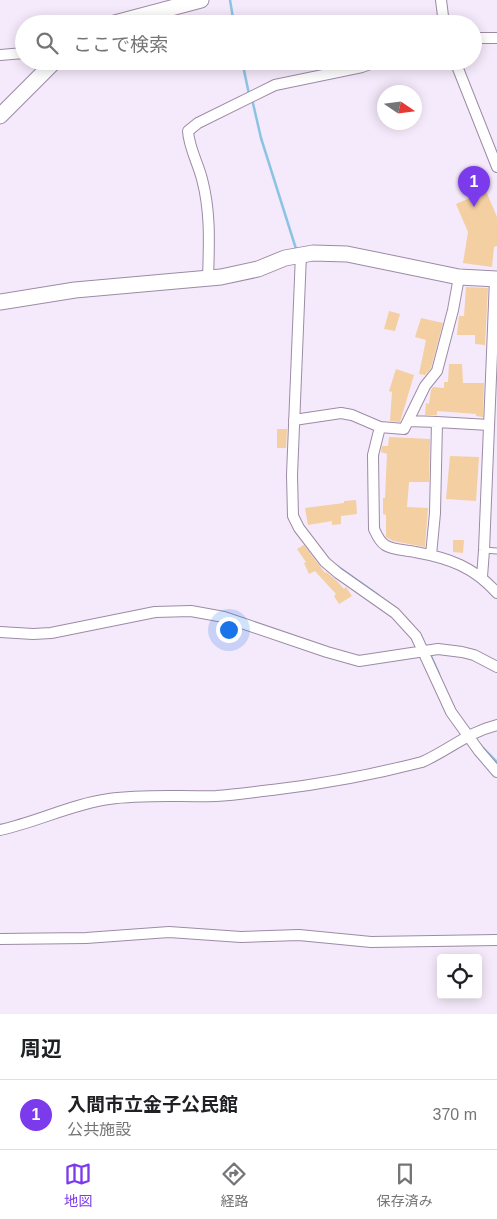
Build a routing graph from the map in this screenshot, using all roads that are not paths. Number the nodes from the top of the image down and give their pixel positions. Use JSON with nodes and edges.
{"nodes":[{"id":1,"x":201,"y":0,"type":"edge"},
{"id":2,"x":441,"y":0,"type":"edge"},
{"id":3,"x":145,"y":15,"type":"edge"},
{"id":4,"x":443,"y":15,"type":"edge"},
{"id":5,"x":482,"y":38,"type":"edge"},
{"id":6,"x":497,"y":38,"type":"edge"},
{"id":7,"x":15,"y":54,"type":"edge"},
{"id":8,"x":0,"y":55,"type":"edge"},
{"id":9,"x":46,"y":70,"type":"edge"},
{"id":10,"x":347,"y":70,"type":"edge"},
{"id":11,"x":459,"y":70,"type":"edge"},
{"id":12,"x":0,"y":116,"type":"edge"},
{"id":13,"x":496,"y":162,"type":"edge"},
{"id":14,"x":301,"y":254,"type":"junction"},
{"id":15,"x":459,"y":277,"type":"junction"},
{"id":16,"x":208,"y":279,"type":"junction"},
{"id":17,"x":496,"y":279,"type":"edge"},
{"id":18,"x":0,"y":302,"type":"edge"},
{"id":19,"x":494,"y":382,"type":"edge"},
{"id":20,"x":294,"y":420,"type":"junction"},
{"id":21,"x":408,"y":420,"type":"junction"},
{"id":22,"x":437,"y":422,"type":"junction"},
{"id":23,"x":490,"y":424,"type":"junction"},
{"id":24,"x":380,"y":427,"type":"junction"},
{"id":25,"x":493,"y":448,"type":"edge"},
{"id":26,"x":486,"y":508,"type":"junction"},
{"id":27,"x":497,"y":509,"type":"edge"},
{"id":28,"x":484,"y":550,"type":"junction"},
{"id":29,"x":497,"y":551,"type":"edge"},
{"id":30,"x":432,"y":555,"type":"junction"},
{"id":31,"x":482,"y":577,"type":"junction"},
{"id":32,"x":497,"y":592,"type":"edge"},
{"id":33,"x":0,"y":632,"type":"edge"},
{"id":34,"x":423,"y":650,"type":"junction"},
{"id":35,"x":497,"y":667,"type":"edge"},
{"id":36,"x":497,"y":725,"type":"edge"},
{"id":37,"x":467,"y":736,"type":"junction"},
{"id":38,"x":497,"y":772,"type":"edge"},
{"id":39,"x":0,"y":830,"type":"edge"},
{"id":40,"x":0,"y":939,"type":"edge"},
{"id":41,"x":497,"y":940,"type":"edge"}],
"edges":[{"from":1,"to":3,"type":"street"},
{"from":2,"to":4,"type":"street"},
{"from":5,"to":6,"type":"street"},
{"from":7,"to":8,"type":"street"},
{"from":9,"to":12,"type":"street"},
{"from":10,"to":16,"type":"street"},
{"from":11,"to":13,"type":"street"},
{"from":14,"to":15,"type":"street"},
{"from":14,"to":16,"type":"street"},
{"from":14,"to":20,"type":"street"},
{"from":15,"to":17,"type":"street"},
{"from":15,"to":21,"type":"street"},
{"from":16,"to":18,"type":"street"},
{"from":17,"to":19,"type":"street"},
{"from":19,"to":23,"type":"street"},
{"from":20,"to":24,"type":"street"},
{"from":20,"to":34,"type":"street"},
{"from":21,"to":22,"type":"street"},
{"from":21,"to":24,"type":"street"},
{"from":22,"to":23,"type":"street"},
{"from":22,"to":30,"type":"street"},
{"from":23,"to":25,"type":"street"},
{"from":24,"to":30,"type":"street"},
{"from":25,"to":26,"type":"street"},
{"from":26,"to":27,"type":"street"},
{"from":26,"to":28,"type":"street"},
{"from":28,"to":29,"type":"lane"},
{"from":28,"to":31,"type":"street"},
{"from":30,"to":31,"type":"street"},
{"from":31,"to":32,"type":"street"},
{"from":33,"to":34,"type":"street"},
{"from":34,"to":35,"type":"street"},
{"from":34,"to":37,"type":"street"},
{"from":36,"to":37,"type":"street"},
{"from":37,"to":38,"type":"street"},
{"from":37,"to":39,"type":"street"},
{"from":40,"to":41,"type":"street"}]}
